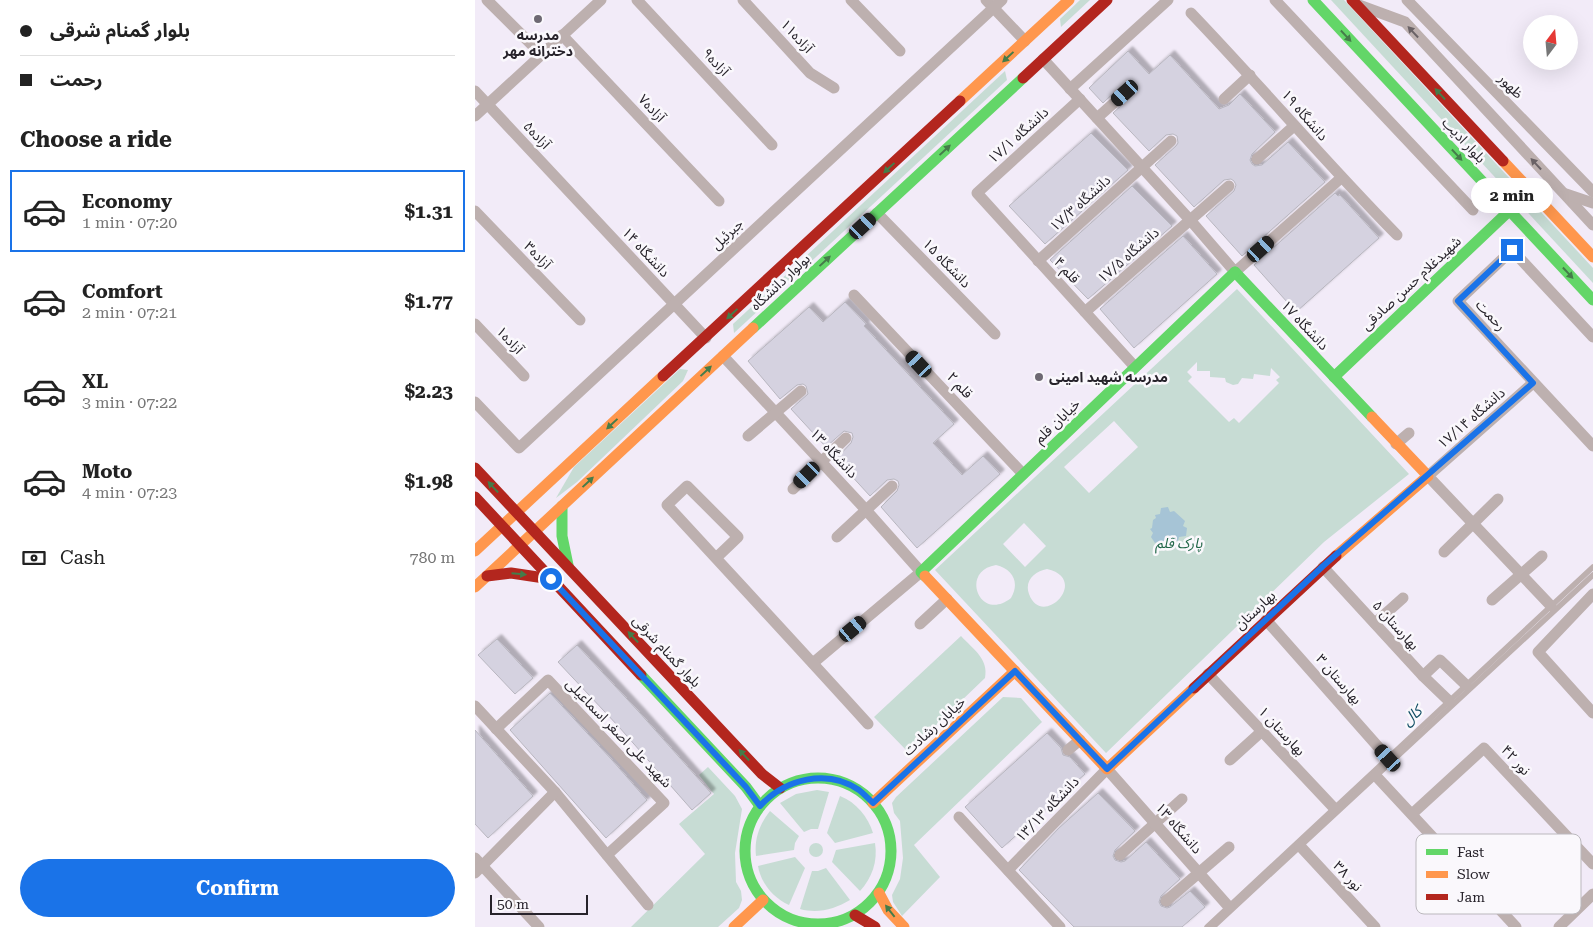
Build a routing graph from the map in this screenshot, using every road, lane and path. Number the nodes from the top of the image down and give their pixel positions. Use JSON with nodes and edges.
{"nodes":[{"id":1,"x":487,"y":0,"type":"edge"},
{"id":2,"x":601,"y":0,"type":"edge"},
{"id":3,"x":637,"y":0,"type":"edge"},
{"id":4,"x":743,"y":0,"type":"edge"},
{"id":5,"x":851,"y":0,"type":"edge"},
{"id":6,"x":1069,"y":0,"type":"edge"},
{"id":7,"x":1107,"y":0,"type":"edge"},
{"id":8,"x":1168,"y":0,"type":"edge"},
{"id":9,"x":1275,"y":0,"type":"edge"},
{"id":10,"x":1313,"y":0,"type":"edge"},
{"id":11,"x":1407,"y":0,"type":"edge"},
{"id":12,"x":1354,"y":2,"type":"edge"},
{"id":13,"x":994,"y":3,"type":"edge"},
{"id":14,"x":1191,"y":13,"type":"dead end"},
{"id":15,"x":563,"y":35,"type":"junction"},
{"id":16,"x":1025,"y":41,"type":"junction"},
{"id":17,"x":900,"y":51,"type":"dead end"},
{"id":18,"x":541,"y":55,"type":"junction"},
{"id":19,"x":1043,"y":60,"type":"junction"},
{"id":20,"x":1250,"y":75,"type":"junction"},
{"id":21,"x":833,"y":88,"type":"dead end"},
{"id":22,"x":1070,"y":89,"type":"junction"},
{"id":23,"x":475,"y":90,"type":"edge"},
{"id":24,"x":1125,"y":93,"type":"dead end"},
{"id":25,"x":1224,"y":99,"type":"dead end"},
{"id":26,"x":1080,"y":100,"type":"junction"},
{"id":27,"x":488,"y":104,"type":"junction"},
{"id":28,"x":475,"y":116,"type":"edge"},
{"id":29,"x":1097,"y":118,"type":"junction"},
{"id":30,"x":1294,"y":126,"type":"junction"},
{"id":31,"x":1171,"y":141,"type":"dead end"},
{"id":32,"x":772,"y":145,"type":"dead end"},
{"id":33,"x":1257,"y":159,"type":"dead end"},
{"id":34,"x":1142,"y":167,"type":"junction"},
{"id":35,"x":1341,"y":178,"type":"junction"},
{"id":36,"x":564,"y":186,"type":"joint"},
{"id":37,"x":1229,"y":186,"type":"dead end"},
{"id":38,"x":1563,"y":192,"type":"junction"},
{"id":39,"x":1593,"y":192,"type":"edge"},
{"id":40,"x":977,"y":193,"type":"joint"},
{"id":41,"x":719,"y":200,"type":"dead end"},
{"id":42,"x":1593,"y":203,"type":"edge"},
{"id":43,"x":1473,"y":210,"type":"dead end"},
{"id":44,"x":475,"y":211,"type":"edge"},
{"id":45,"x":1509,"y":211,"type":"junction"},
{"id":46,"x":877,"y":213,"type":"junction"},
{"id":47,"x":1191,"y":221,"type":"junction"},
{"id":48,"x":1593,"y":225,"type":"edge"},
{"id":49,"x":1397,"y":235,"type":"dead end"},
{"id":50,"x":1593,"y":258,"type":"edge"},
{"id":51,"x":1038,"y":261,"type":"junction"},
{"id":52,"x":1235,"y":272,"type":"junction"},
{"id":53,"x":1272,"y":294,"type":"dead end"},
{"id":54,"x":854,"y":295,"type":"dead end"},
{"id":55,"x":1593,"y":300,"type":"edge"},
{"id":56,"x":1263,"y":302,"type":"junction"},
{"id":57,"x":674,"y":303,"type":"junction"},
{"id":58,"x":1085,"y":312,"type":"junction"},
{"id":59,"x":580,"y":320,"type":"dead end"},
{"id":60,"x":475,"y":324,"type":"edge"},
{"id":61,"x":995,"y":334,"type":"dead end"},
{"id":62,"x":1593,"y":337,"type":"edge"},
{"id":63,"x":706,"y":338,"type":"junction"},
{"id":64,"x":723,"y":356,"type":"junction"},
{"id":65,"x":1135,"y":367,"type":"junction"},
{"id":66,"x":524,"y":376,"type":"dead end"},
{"id":67,"x":1334,"y":377,"type":"junction"},
{"id":68,"x":1533,"y":383,"type":"junction"},
{"id":69,"x":801,"y":391,"type":"dead end"},
{"id":70,"x":475,"y":402,"type":"edge"},
{"id":71,"x":776,"y":413,"type":"junction"},
{"id":72,"x":1409,"y":433,"type":"dead end"},
{"id":73,"x":748,"y":436,"type":"dead end"},
{"id":74,"x":846,"y":438,"type":"dead end"},
{"id":75,"x":1396,"y":444,"type":"junction"},
{"id":76,"x":1593,"y":446,"type":"edge"},
{"id":77,"x":821,"y":461,"type":"junction"},
{"id":78,"x":475,"y":468,"type":"edge"},
{"id":79,"x":1023,"y":474,"type":"junction"},
{"id":80,"x":1428,"y":476,"type":"junction"},
{"id":81,"x":892,"y":486,"type":"dead end"},
{"id":82,"x":793,"y":489,"type":"dead end"},
{"id":83,"x":475,"y":497,"type":"edge"},
{"id":84,"x":1499,"y":499,"type":"dead end"},
{"id":85,"x":562,"y":506,"type":"junction"},
{"id":86,"x":867,"y":510,"type":"junction"},
{"id":87,"x":516,"y":512,"type":"junction"},
{"id":88,"x":1473,"y":525,"type":"junction"},
{"id":89,"x":502,"y":526,"type":"junction"},
{"id":90,"x":534,"y":532,"type":"junction"},
{"id":91,"x":837,"y":537,"type":"dead end"},
{"id":92,"x":519,"y":545,"type":"junction"},
{"id":93,"x":475,"y":551,"type":"edge"},
{"id":94,"x":1444,"y":552,"type":"dead end"},
{"id":95,"x":1542,"y":556,"type":"dead end"},
{"id":96,"x":716,"y":558,"type":"junction"},
{"id":97,"x":1323,"y":566,"type":"junction"},
{"id":98,"x":1593,"y":567,"type":"edge"},
{"id":99,"x":569,"y":569,"type":"junction"},
{"id":100,"x":921,"y":572,"type":"junction"},
{"id":101,"x":1520,"y":575,"type":"junction"},
{"id":102,"x":1593,"y":575,"type":"edge"},
{"id":103,"x":487,"y":576,"type":"junction"},
{"id":104,"x":551,"y":579,"type":"junction"},
{"id":105,"x":475,"y":587,"type":"edge"},
{"id":106,"x":1593,"y":594,"type":"edge"},
{"id":107,"x":1403,"y":598,"type":"dead end"},
{"id":108,"x":947,"y":599,"type":"junction"},
{"id":109,"x":1492,"y":600,"type":"dead end"},
{"id":110,"x":1551,"y":606,"type":"junction"},
{"id":111,"x":1266,"y":620,"type":"junction"},
{"id":112,"x":920,"y":624,"type":"dead end"},
{"id":113,"x":1375,"y":624,"type":"junction"},
{"id":114,"x":813,"y":663,"type":"junction"},
{"id":115,"x":1015,"y":671,"type":"junction"},
{"id":116,"x":1208,"y":674,"type":"junction"},
{"id":117,"x":1423,"y":676,"type":"junction"},
{"id":118,"x":1466,"y":685,"type":"junction"},
{"id":119,"x":1449,"y":701,"type":"junction"},
{"id":120,"x":475,"y":706,"type":"edge"},
{"id":121,"x":1593,"y":713,"type":"edge"},
{"id":122,"x":869,"y":724,"type":"dead end"},
{"id":123,"x":496,"y":729,"type":"junction"},
{"id":124,"x":1261,"y":732,"type":"junction"},
{"id":125,"x":1080,"y":740,"type":"junction"},
{"id":126,"x":1069,"y":750,"type":"dead end"},
{"id":127,"x":1388,"y":758,"type":"junction"},
{"id":128,"x":1229,"y":760,"type":"dead end"},
{"id":129,"x":1107,"y":769,"type":"junction"},
{"id":130,"x":1376,"y":776,"type":"junction"},
{"id":131,"x":780,"y":788,"type":"junction"},
{"id":132,"x":555,"y":792,"type":"junction"},
{"id":133,"x":1182,"y":799,"type":"dead end"},
{"id":134,"x":873,"y":803,"type":"junction"},
{"id":135,"x":760,"y":806,"type":"junction"},
{"id":136,"x":1334,"y":808,"type":"junction"},
{"id":137,"x":1412,"y":814,"type":"junction"},
{"id":138,"x":959,"y":817,"type":"dead end"},
{"id":139,"x":1155,"y":823,"type":"junction"},
{"id":140,"x":1430,"y":834,"type":"edge"},
{"id":141,"x":1565,"y":834,"type":"edge"},
{"id":142,"x":1300,"y":846,"type":"junction"},
{"id":143,"x":1229,"y":847,"type":"dead end"},
{"id":144,"x":1581,"y":851,"type":"edge"},
{"id":145,"x":1120,"y":855,"type":"dead end"},
{"id":146,"x":607,"y":856,"type":"junction"},
{"id":147,"x":1593,"y":864,"type":"edge"},
{"id":148,"x":477,"y":866,"type":"edge"},
{"id":149,"x":1008,"y":870,"type":"junction"},
{"id":150,"x":1199,"y":873,"type":"junction"},
{"id":151,"x":879,"y":893,"type":"junction"},
{"id":152,"x":1593,"y":894,"type":"edge"},
{"id":153,"x":763,"y":900,"type":"junction"},
{"id":154,"x":1167,"y":901,"type":"dead end"},
{"id":155,"x":648,"y":905,"type":"dead end"},
{"id":156,"x":1581,"y":906,"type":"edge"},
{"id":157,"x":1229,"y":907,"type":"junction"},
{"id":158,"x":1504,"y":914,"type":"edge"},
{"id":159,"x":1572,"y":914,"type":"edge"},
{"id":160,"x":855,"y":915,"type":"junction"},
{"id":161,"x":539,"y":927,"type":"edge"},
{"id":162,"x":734,"y":927,"type":"edge"},
{"id":163,"x":875,"y":927,"type":"edge"},
{"id":164,"x":904,"y":927,"type":"edge"},
{"id":165,"x":1060,"y":927,"type":"edge"},
{"id":166,"x":1207,"y":927,"type":"edge"},
{"id":167,"x":1213,"y":927,"type":"edge"},
{"id":168,"x":1375,"y":927,"type":"edge"},
{"id":169,"x":1516,"y":927,"type":"edge"},
{"id":170,"x":1559,"y":927,"type":"edge"}],
"edges":[{"from":1,"to":18,"type":"street"},
{"from":2,"to":15,"type":"street"},
{"from":3,"to":32,"type":"street","name":"آزاده۹"},
{"from":4,"to":21,"type":"street","name":"آزاده۱۱"},
{"from":5,"to":17,"type":"street"},
{"from":6,"to":16,"type":"main road","name":"بولوار دانشگاه"},
{"from":7,"to":19,"type":"main road","name":"بولوار دانشگاه"},
{"from":8,"to":22,"type":"street"},
{"from":9,"to":43,"type":"street"},
{"from":10,"to":45,"type":"main road","name":"بلوار ادیب","one_way":true},
{"from":11,"to":39,"type":"street","name":"ظهور"},
{"from":38,"to":12,"type":"street","one_way":true},
{"from":50,"to":12,"type":"main road","name":"بلوار ادیب","one_way":true},
{"from":13,"to":16,"type":"street"},
{"from":13,"to":57,"type":"street","name":"جبرئیل"},
{"from":14,"to":20,"type":"street","name":"دانشگاه ۱۹"},
{"from":15,"to":18,"type":"street"},
{"from":15,"to":41,"type":"street","name":"آزاده۷"},
{"from":16,"to":63,"type":"main road","name":"بولوار دانشگاه","one_way":true},
{"from":18,"to":27,"type":"street"},
{"from":19,"to":22,"type":"street","name":"دانشگاه ۱۷"},
{"from":46,"to":19,"type":"main road","name":"بولوار دانشگاه","one_way":true},
{"from":20,"to":25,"type":"street"},
{"from":20,"to":30,"type":"street","name":"دانشگاه ۱۹"},
{"from":22,"to":26,"type":"street","name":"دانشگاه ۱۷"},
{"from":23,"to":27,"type":"street","name":"آزاده۵"},
{"from":24,"to":29,"type":"street"},
{"from":26,"to":29,"type":"street","name":"دانشگاه ۱۷"},
{"from":26,"to":40,"type":"street","name":"دانشگاه ۱۷/۱"},
{"from":27,"to":28,"type":"street"},
{"from":27,"to":36,"type":"street","name":"آزاده۵"},
{"from":29,"to":34,"type":"street","name":"دانشگاه ۱۷"},
{"from":30,"to":33,"type":"street"},
{"from":30,"to":35,"type":"street","name":"دانشگاه ۱۹"},
{"from":31,"to":34,"type":"street","name":"دانشگاه ۱۷/۳"},
{"from":34,"to":47,"type":"street","name":"دانشگاه ۱۷"},
{"from":34,"to":51,"type":"street","name":"دانشگاه ۱۷/۳"},
{"from":35,"to":49,"type":"street","name":"دانشگاه ۱۹"},
{"from":35,"to":52,"type":"street"},
{"from":36,"to":57,"type":"street","name":"دانشگاه ۱۴"},
{"from":37,"to":47,"type":"street","name":"دانشگاه ۱۷/۵"},
{"from":38,"to":42,"type":"street"},
{"from":38,"to":48,"type":"street"},
{"from":40,"to":51,"type":"street","name":"قلم ۴"},
{"from":44,"to":59,"type":"street","name":"آزاده۳"},
{"from":45,"to":55,"type":"main road","name":"بلوار ادیب","one_way":true},
{"from":45,"to":67,"type":"main road","name":"شهیدغلام حسن صادقی"},
{"from":46,"to":61,"type":"street","name":"دانشگاه ۱۵"},
{"from":64,"to":46,"type":"main road","name":"بولوار دانشگاه","one_way":true},
{"from":47,"to":52,"type":"street","name":"دانشگاه ۱۷"},
{"from":47,"to":58,"type":"street","name":"دانشگاه ۱۷/۵"},
{"from":51,"to":58,"type":"street","name":"قلم ۴"},
{"from":52,"to":56,"type":"main road","name":"دانشگاه ۱۷"},
{"from":52,"to":65,"type":"main road","name":"خیابان قلم"},
{"from":53,"to":56,"type":"street"},
{"from":54,"to":79,"type":"street","name":"قلم ۲"},
{"from":56,"to":67,"type":"main road","name":"دانشگاه ۱۷"},
{"from":57,"to":63,"type":"street","name":"دانشگاه ۱۴"},
{"from":57,"to":70,"type":"street","name":"جبرئیل"},
{"from":58,"to":65,"type":"street","name":"قلم ۴"},
{"from":60,"to":66,"type":"street","name":"آزاده۱"},
{"from":62,"to":68,"type":"street","name":"رحمت"},
{"from":63,"to":87,"type":"main road","name":"بولوار دانشگاه","one_way":true},
{"from":64,"to":71,"type":"street","name":"دانشگاه ۱۳"},
{"from":85,"to":64,"type":"main road","name":"بولوار دانشگاه","one_way":true},
{"from":65,"to":79,"type":"main road","name":"خیابان قلم"},
{"from":67,"to":75,"type":"main road","name":"دانشگاه ۱۷"},
{"from":68,"to":76,"type":"street","name":"رحمت"},
{"from":68,"to":80,"type":"street","name":"دانشگاه ۱۷/۱۴"},
{"from":69,"to":71,"type":"street"},
{"from":71,"to":73,"type":"street"},
{"from":71,"to":77,"type":"street","name":"دانشگاه ۱۳"},
{"from":72,"to":75,"type":"street"},
{"from":74,"to":77,"type":"street"},
{"from":75,"to":80,"type":"main road","name":"دانشگاه ۱۷"},
{"from":77,"to":82,"type":"street"},
{"from":77,"to":86,"type":"street","name":"دانشگاه ۱۳"},
{"from":87,"to":78,"type":"main road","name":"بلوار گمنام شرقی","one_way":true},
{"from":79,"to":100,"type":"main road","name":"خیابان قلم"},
{"from":80,"to":88,"type":"street","name":"دانشگاه ۱۷"},
{"from":80,"to":97,"type":"main road","name":"بهارستان"},
{"from":81,"to":86,"type":"street"},
{"from":83,"to":89,"type":"main road"},
{"from":84,"to":88,"type":"street"},
{"from":85,"to":90,"type":"main road","name":"بولوار دانشگاه"},
{"from":85,"to":99,"type":"main road"},
{"from":86,"to":91,"type":"street"},
{"from":86,"to":100,"type":"street","name":"دانشگاه ۱۳"},
{"from":87,"to":89,"type":"main road","name":"بولوار دانشگاه"},
{"from":87,"to":90,"type":"main road","name":"بلوار گمنام شرقی"},
{"from":88,"to":94,"type":"street"},
{"from":88,"to":101,"type":"street","name":"دانشگاه ۱۷"},
{"from":89,"to":92,"type":"main road"},
{"from":89,"to":93,"type":"main road","name":"بولوار دانشگاه"},
{"from":90,"to":92,"type":"main road","name":"بولوار دانشگاه"},
{"from":90,"to":99,"type":"main road","name":"بلوار گمنام شرقی"},
{"from":92,"to":103,"type":"main road","name":"بولوار دانشگاه"},
{"from":92,"to":104,"type":"main road"},
{"from":95,"to":101,"type":"street"},
{"from":96,"to":96,"type":"street"},
{"from":96,"to":114,"type":"street"},
{"from":97,"to":111,"type":"main road","name":"بهارستان"},
{"from":97,"to":113,"type":"street","name":"بهارستان ۵"},
{"from":98,"to":110,"type":"lane"},
{"from":131,"to":99,"type":"main road","name":"بلوار گمنام شرقی","one_way":true},
{"from":100,"to":108,"type":"main road"},
{"from":100,"to":114,"type":"street"},
{"from":101,"to":109,"type":"street"},
{"from":101,"to":110,"type":"street","name":"دانشگاه ۱۷"},
{"from":102,"to":130,"type":"lane"},
{"from":103,"to":104,"type":"main road","one_way":true},
{"from":103,"to":105,"type":"main road","name":"بولوار دانشگاه"},
{"from":104,"to":135,"type":"main road"},
{"from":106,"to":121,"type":"street"},
{"from":107,"to":113,"type":"street"},
{"from":108,"to":112,"type":"street"},
{"from":108,"to":115,"type":"main road"},
{"from":110,"to":118,"type":"lane"},
{"from":111,"to":116,"type":"main road","name":"بهارستان"},
{"from":111,"to":127,"type":"street","name":"بهارستان ۳"},
{"from":113,"to":117,"type":"street","name":"بهارستان ۵"},
{"from":114,"to":122,"type":"street"},
{"from":115,"to":125,"type":"main road"},
{"from":115,"to":134,"type":"main road","name":"خیابان رشادت"},
{"from":116,"to":124,"type":"street","name":"بهارستان ۱"},
{"from":116,"to":129,"type":"main road","name":"بهارستان"},
{"from":117,"to":118,"type":"street"},
{"from":117,"to":119,"type":"street","name":"بهارستان ۵"},
{"from":118,"to":119,"type":"lane"},
{"from":119,"to":127,"type":"lane"},
{"from":120,"to":123,"type":"street"},
{"from":123,"to":132,"type":"street"},
{"from":123,"to":146,"type":"street","name":"شهید علی اصغر اسماعیلی"},
{"from":124,"to":128,"type":"street"},
{"from":124,"to":136,"type":"street","name":"بهارستان ۱"},
{"from":125,"to":126,"type":"street"},
{"from":125,"to":129,"type":"main road"},
{"from":127,"to":136,"type":"lane"},
{"from":129,"to":139,"type":"street","name":"دانشگاه ۱۳"},
{"from":129,"to":149,"type":"street","name":"دانشگاه ۱۳/۱۳"},
{"from":130,"to":137,"type":"street"},
{"from":130,"to":142,"type":"lane"},
{"from":131,"to":134,"type":"main road"},
{"from":131,"to":135,"type":"main road"},
{"from":132,"to":146,"type":"street"},
{"from":132,"to":148,"type":"street"},
{"from":133,"to":139,"type":"street"},
{"from":134,"to":151,"type":"main road"},
{"from":135,"to":153,"type":"main road"},
{"from":136,"to":157,"type":"lane"},
{"from":137,"to":140,"type":"street"},
{"from":137,"to":141,"type":"street","name":"نور ۴۲"},
{"from":138,"to":149,"type":"street"},
{"from":139,"to":145,"type":"street"},
{"from":139,"to":150,"type":"street","name":"دانشگاه ۱۳"},
{"from":142,"to":167,"type":"lane"},
{"from":142,"to":168,"type":"street","name":"نور ۳۸"},
{"from":143,"to":150,"type":"street"},
{"from":144,"to":147,"type":"street","name":"نور ۴۲"},
{"from":146,"to":155,"type":"street"},
{"from":148,"to":161,"type":"street"},
{"from":149,"to":165,"type":"street"},
{"from":150,"to":154,"type":"street"},
{"from":150,"to":157,"type":"street","name":"دانشگاه ۱۳"},
{"from":151,"to":160,"type":"main road"},
{"from":164,"to":151,"type":"main road","one_way":true},
{"from":152,"to":156,"type":"street"},
{"from":153,"to":160,"type":"main road"},
{"from":153,"to":162,"type":"main road"},
{"from":157,"to":166,"type":"lane"},
{"from":158,"to":169,"type":"street"},
{"from":159,"to":170,"type":"street"},
{"from":160,"to":163,"type":"main road"}]}
